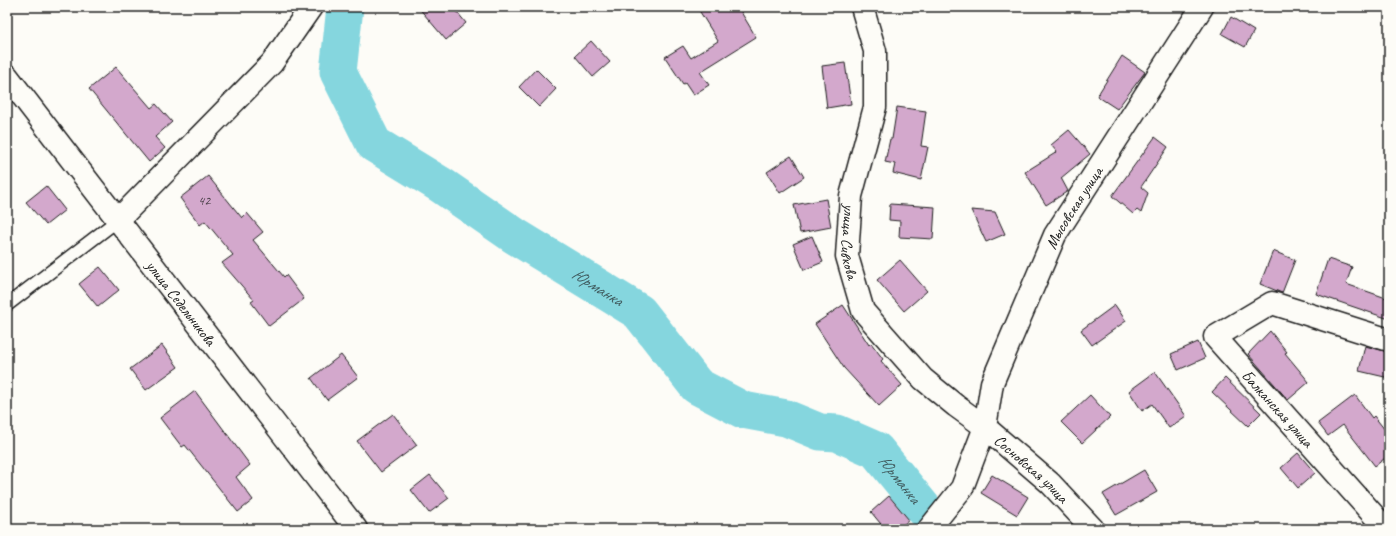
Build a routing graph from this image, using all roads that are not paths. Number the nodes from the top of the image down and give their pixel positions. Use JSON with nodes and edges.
{"nodes":[{"id":1,"x":311,"y":7,"type":"edge"},
{"id":2,"x":862,"y":7,"type":"edge"},
{"id":3,"x":869,"y":7,"type":"edge"},
{"id":4,"x":1202,"y":7,"type":"edge"},
{"id":5,"x":875,"y":51,"type":"junction"},
{"id":6,"x":7,"y":76,"type":"edge"},
{"id":7,"x":118,"y":220,"type":"junction"},
{"id":8,"x":7,"y":305,"type":"edge"},
{"id":9,"x":1389,"y":340,"type":"edge"},
{"id":10,"x":985,"y":427,"type":"junction"},
{"id":11,"x":356,"y":529,"type":"edge"},
{"id":12,"x":929,"y":529,"type":"edge"},
{"id":13,"x":1093,"y":529,"type":"edge"},
{"id":14,"x":1386,"y":529,"type":"edge"}],
"edges":[{"from":1,"to":7,"type":"street"},
{"from":2,"to":5,"type":"street","name":"улица Сивкова"},
{"from":3,"to":5,"type":"lane"},
{"from":4,"to":10,"type":"street","name":"Мысовская улица"},
{"from":5,"to":10,"type":"street","name":"улица Сивкова"},
{"from":6,"to":7,"type":"street","name":"улица Седельникова"},
{"from":7,"to":8,"type":"lane"},
{"from":7,"to":11,"type":"street","name":"улица Седельникова"},
{"from":9,"to":14,"type":"street","name":"Балканская улица"},
{"from":10,"to":12,"type":"street","name":"Мысовская улица"},
{"from":10,"to":13,"type":"street","name":"Сосновская улица"}]}
